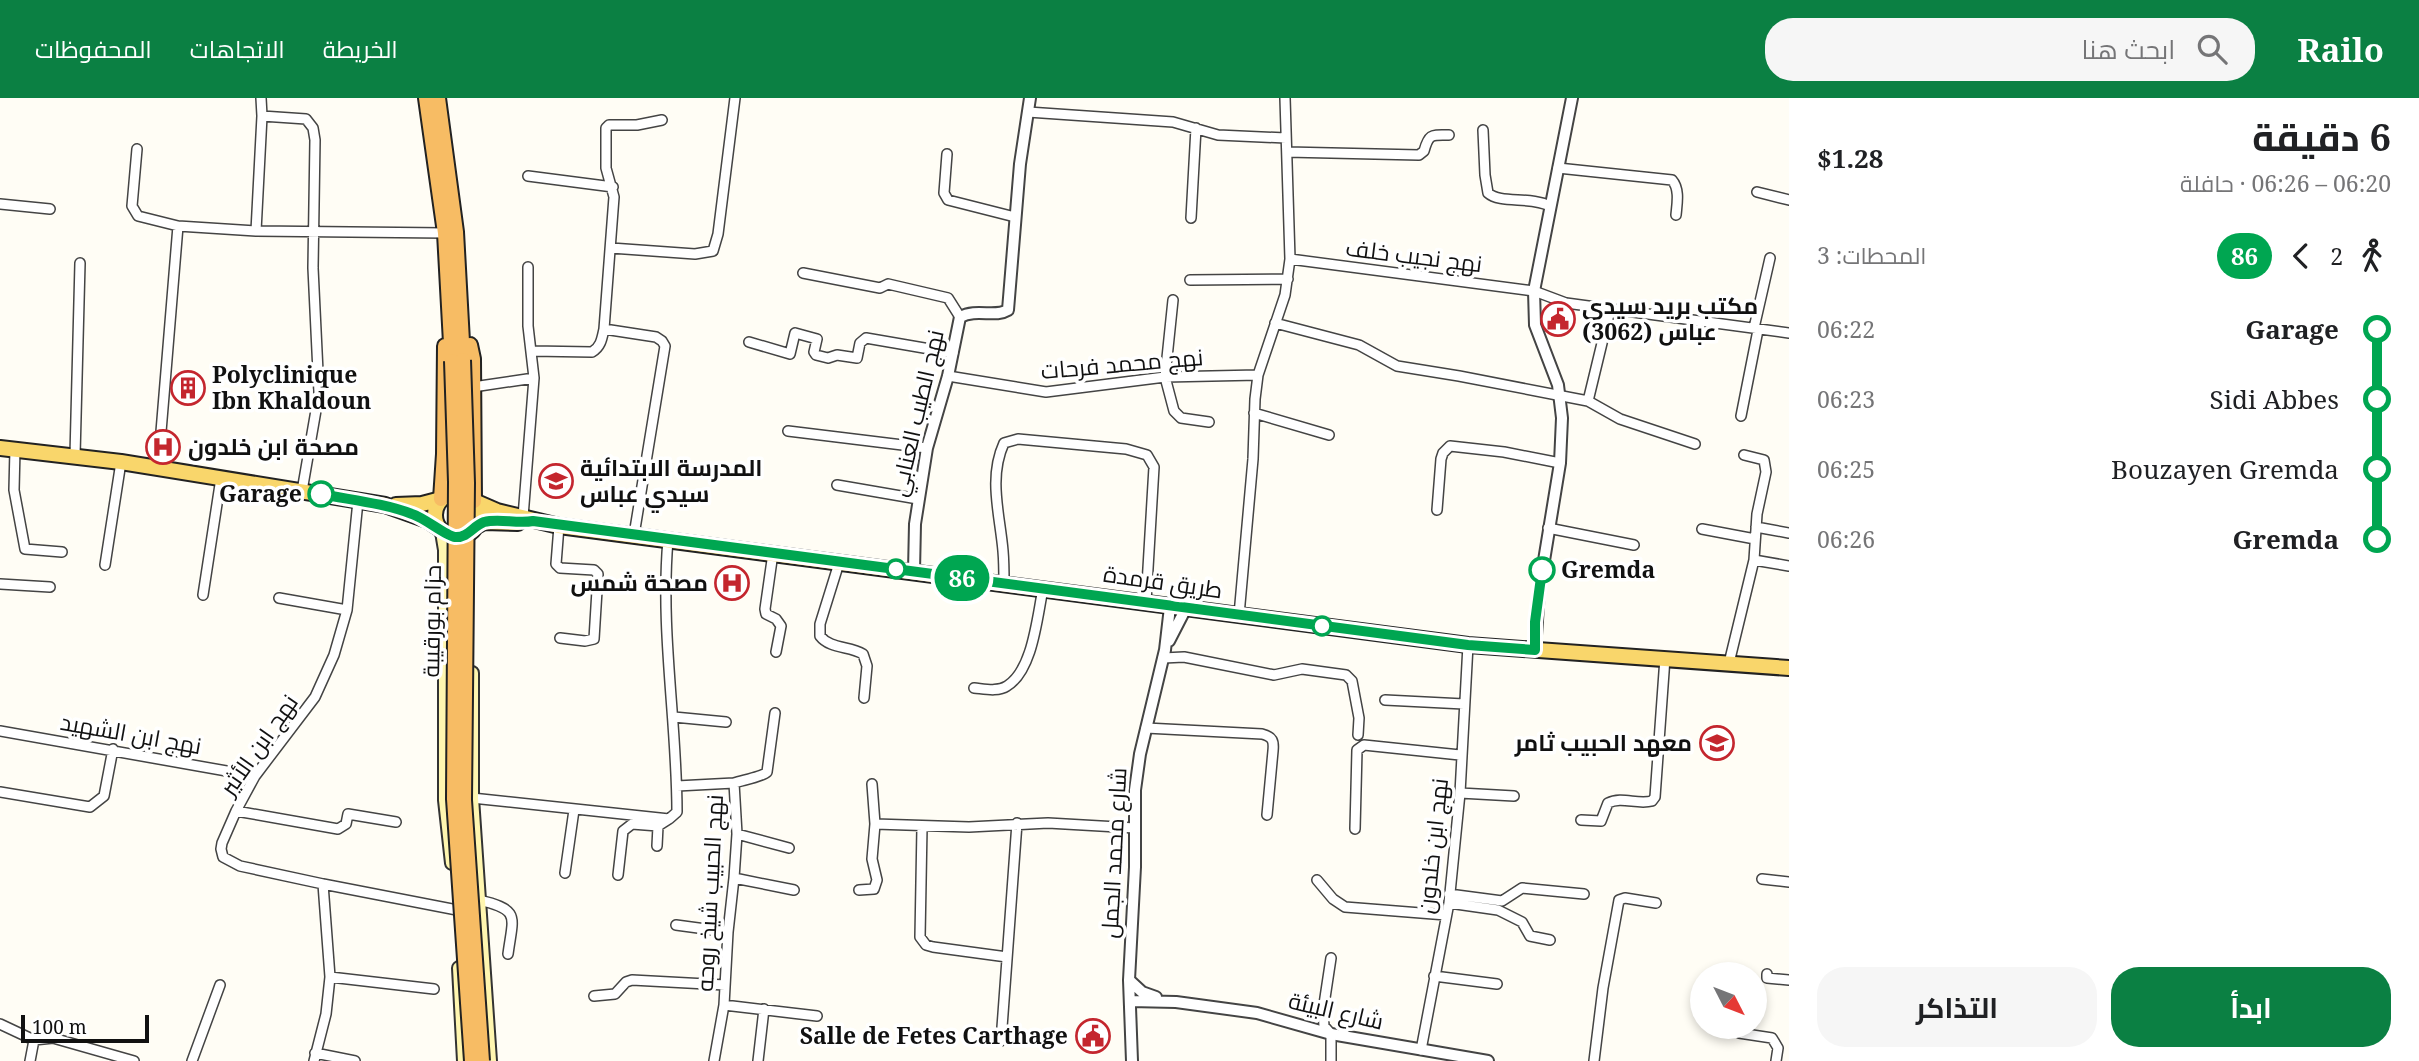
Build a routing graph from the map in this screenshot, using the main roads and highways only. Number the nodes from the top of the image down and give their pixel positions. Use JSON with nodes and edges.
{"nodes":[{"id":1,"x":426,"y":98,"type":"edge"},
{"id":2,"x":438,"y":98,"type":"edge"},
{"id":3,"x":454,"y":280,"type":"junction"},
{"id":4,"x":458,"y":360,"type":"junction"},
{"id":5,"x":8,"y":449,"type":"edge"},
{"id":6,"x":441,"y":499,"type":"junction"},
{"id":7,"x":474,"y":501,"type":"junction"},
{"id":8,"x":384,"y":505,"type":"junction"},
{"id":9,"x":528,"y":519,"type":"junction"},
{"id":10,"x":473,"y":529,"type":"junction"},
{"id":11,"x":441,"y":530,"type":"junction"},
{"id":12,"x":1789,"y":668,"type":"edge"},
{"id":13,"x":445,"y":736,"type":"junction"},
{"id":14,"x":472,"y":739,"type":"junction"},
{"id":15,"x":485,"y":1007,"type":"junction"},
{"id":16,"x":461,"y":1008,"type":"junction"},
{"id":17,"x":464,"y":1061,"type":"edge"},
{"id":18,"x":472,"y":1061,"type":"edge"},
{"id":19,"x":482,"y":1061,"type":"edge"},
{"id":20,"x":490,"y":1061,"type":"edge"}],
"edges":[{"from":1,"to":3,"type":"highway","name":"حزام بورقيبة"},
{"from":2,"to":3,"type":"highway","name":"حزام بورقيبة"},
{"from":3,"to":4,"type":"highway","name":"حزام بورقيبة"},
{"from":3,"to":6,"type":"highway"},
{"from":3,"to":7,"type":"highway"},
{"from":4,"to":18,"type":"highway","name":"حزام بورقيبة","bridge":true},
{"from":4,"to":19,"type":"highway","name":"حزام بورقيبة","bridge":true},
{"from":5,"to":8,"type":"main road"},
{"from":6,"to":7,"type":"main road"},
{"from":6,"to":8,"type":"main road"},
{"from":6,"to":11,"type":"main road"},
{"from":7,"to":9,"type":"main road","name":"طريق قرمدة"},
{"from":7,"to":10,"type":"main road"},
{"from":8,"to":11,"type":"main road"},
{"from":9,"to":10,"type":"main road","name":"طريق قرمدة"},
{"from":9,"to":12,"type":"main road","name":"طريق قرمدة"},
{"from":10,"to":11,"type":"main road"},
{"from":10,"to":14,"type":"main road","name":"حزام بورقيبة"},
{"from":11,"to":13,"type":"main road","name":"حزام بورقيبة"},
{"from":13,"to":14,"type":"main road"},
{"from":13,"to":16,"type":"main road","name":"حزام بورقيبة"},
{"from":14,"to":15,"type":"main road","name":"حزام بورقيبة"},
{"from":15,"to":16,"type":"main road"},
{"from":15,"to":20,"type":"main road","name":"حزام بورقيبة"},
{"from":16,"to":17,"type":"main road","name":"حزام بورقيبة"}]}
